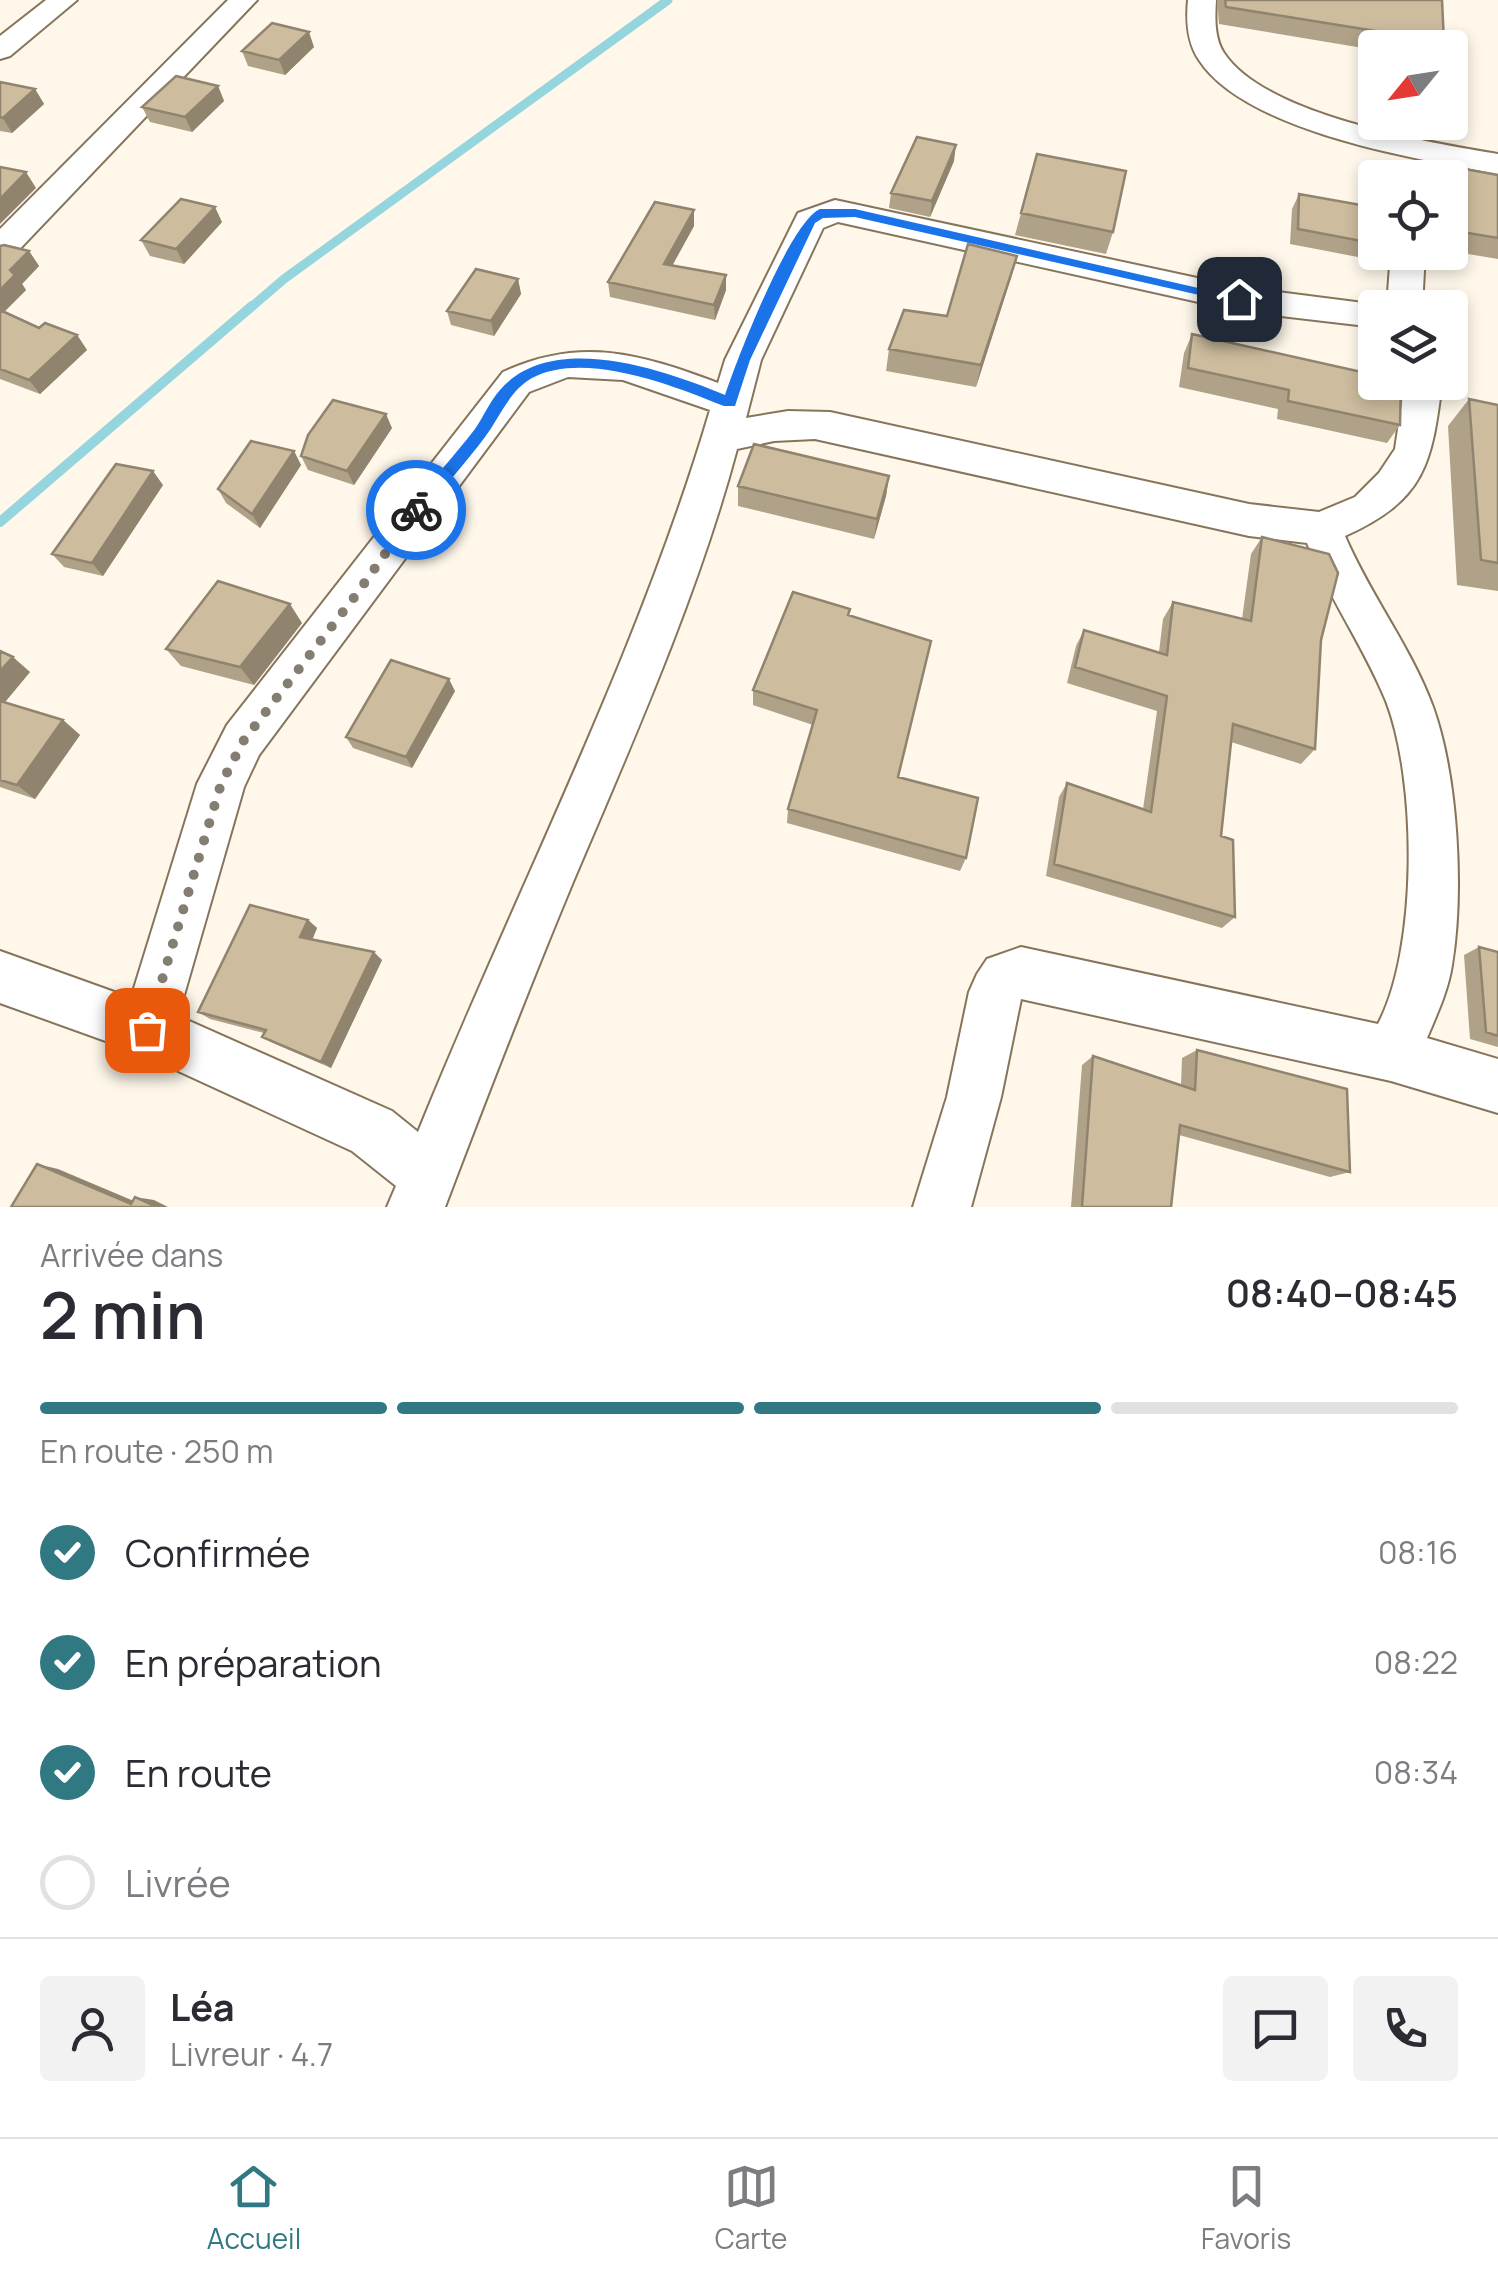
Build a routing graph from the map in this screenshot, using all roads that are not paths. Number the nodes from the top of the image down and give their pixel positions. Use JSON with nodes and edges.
{"nodes":[{"id":1,"x":62,"y":0,"type":"edge"},
{"id":2,"x":243,"y":0,"type":"edge"},
{"id":3,"x":1202,"y":0,"type":"edge"},
{"id":4,"x":0,"y":50,"type":"edge"},
{"id":5,"x":1409,"y":160,"type":"edge"},
{"id":6,"x":1468,"y":164,"type":"edge"},
{"id":7,"x":1498,"y":164,"type":"edge"},
{"id":8,"x":3,"y":242,"type":"edge"},
{"id":9,"x":1358,"y":313,"type":"edge"},
{"id":10,"x":1421,"y":400,"type":"edge"},
{"id":11,"x":725,"y":421,"type":"junction"},
{"id":12,"x":1322,"y":529,"type":"junction"},
{"id":13,"x":0,"y":977,"type":"edge"},
{"id":14,"x":147,"y":1030,"type":"junction"},
{"id":15,"x":1391,"y":1054,"type":"junction"},
{"id":16,"x":1498,"y":1086,"type":"edge"},
{"id":17,"x":422,"y":1192,"type":"edge"},
{"id":18,"x":942,"y":1207,"type":"edge"}],
"edges":[{"from":1,"to":4,"type":"street"},
{"from":2,"to":8,"type":"street"},
{"from":3,"to":5,"type":"street"},
{"from":6,"to":7,"type":"street"},
{"from":9,"to":11,"type":"street"},
{"from":10,"to":12,"type":"street"},
{"from":11,"to":12,"type":"street"},
{"from":11,"to":14,"type":"street"},
{"from":11,"to":17,"type":"street"},
{"from":12,"to":15,"type":"street"},
{"from":13,"to":14,"type":"street"},
{"from":14,"to":17,"type":"street"},
{"from":15,"to":16,"type":"street"},
{"from":15,"to":18,"type":"street"}]}
